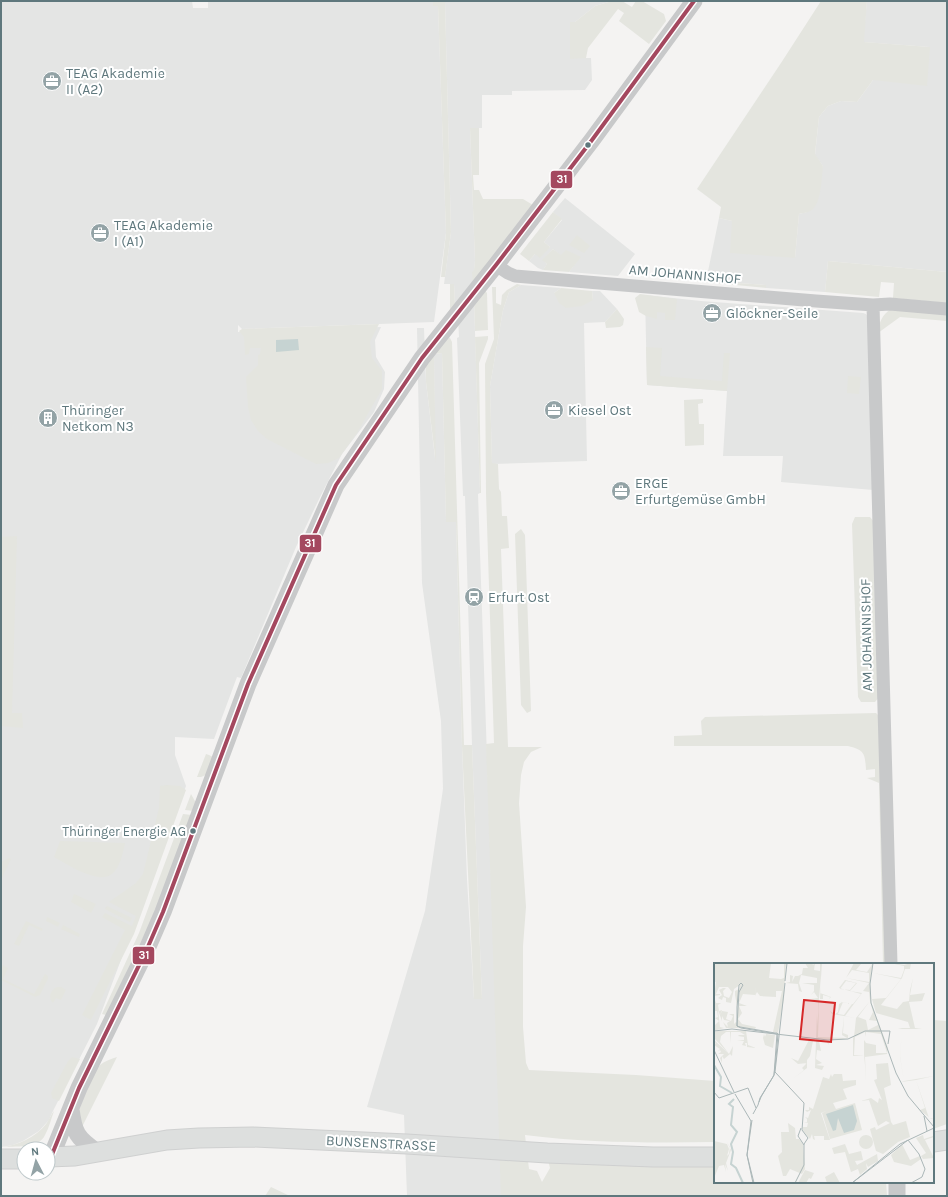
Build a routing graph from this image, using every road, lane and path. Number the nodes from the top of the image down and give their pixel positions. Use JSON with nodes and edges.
{"nodes":[{"id":1,"x":694,"y":1,"type":"edge"},
{"id":2,"x":496,"y":265,"type":"junction"},
{"id":3,"x":873,"y":305,"type":"junction"},
{"id":4,"x":947,"y":309,"type":"edge"},
{"id":5,"x":891,"y":963,"type":"edge"},
{"id":6,"x":70,"y":1109,"type":"junction"},
{"id":7,"x":947,"y":1140,"type":"edge"},
{"id":8,"x":934,"y":1142,"type":"edge"},
{"id":9,"x":56,"y":1143,"type":"edge"},
{"id":10,"x":97,"y":1152,"type":"junction"},
{"id":11,"x":56,"y":1157,"type":"edge"},
{"id":12,"x":714,"y":1157,"type":"edge"},
{"id":13,"x":1,"y":1159,"type":"edge"},
{"id":14,"x":16,"y":1159,"type":"edge"},
{"id":15,"x":897,"y":1183,"type":"edge"},
{"id":16,"x":897,"y":1196,"type":"edge"}],
"edges":[{"from":1,"to":2,"type":"street"},
{"from":2,"to":3,"type":"street","name":"AM JOHANNISHOF"},
{"from":2,"to":6,"type":"street"},
{"from":3,"to":4,"type":"street","name":"AM JOHANNISHOF"},
{"from":3,"to":5,"type":"street","name":"AM JOHANNISHOF"},
{"from":6,"to":9,"type":"street"},
{"from":6,"to":10,"type":"street"},
{"from":7,"to":8,"type":"main road"},
{"from":10,"to":11,"type":"main road","name":"BUNSENSTRASSE"},
{"from":10,"to":12,"type":"main road","name":"BUNSENSTRASSE"},
{"from":13,"to":14,"type":"main road"},
{"from":15,"to":16,"type":"street"}]}
